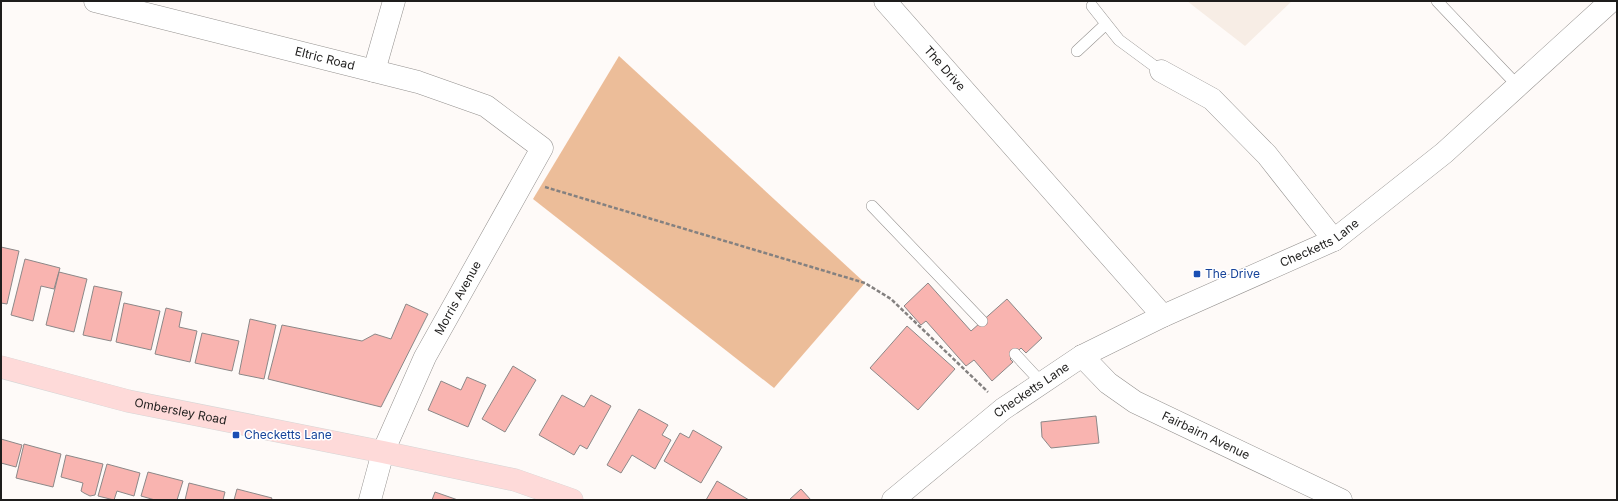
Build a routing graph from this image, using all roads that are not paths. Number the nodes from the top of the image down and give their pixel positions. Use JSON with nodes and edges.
{"nodes":[{"id":1,"x":95,"y":1,"type":"edge"},
{"id":2,"x":394,"y":1,"type":"edge"},
{"id":3,"x":885,"y":1,"type":"edge"},
{"id":4,"x":1437,"y":1,"type":"edge"},
{"id":5,"x":1612,"y":1,"type":"edge"},
{"id":6,"x":1617,"y":5,"type":"edge"},
{"id":7,"x":1092,"y":6,"type":"dead end"},
{"id":8,"x":1106,"y":24,"type":"junction"},
{"id":9,"x":1077,"y":51,"type":"dead end"},
{"id":10,"x":1161,"y":70,"type":"joint"},
{"id":11,"x":374,"y":71,"type":"junction"},
{"id":12,"x":1518,"y":86,"type":"junction"},
{"id":13,"x":542,"y":148,"type":"joint"},
{"id":14,"x":872,"y":206,"type":"dead end"},
{"id":15,"x":1334,"y":240,"type":"junction"},
{"id":16,"x":1163,"y":316,"type":"junction"},
{"id":17,"x":982,"y":321,"type":"dead end"},
{"id":18,"x":1015,"y":354,"type":"dead end"},
{"id":19,"x":1082,"y":356,"type":"junction"},
{"id":20,"x":1,"y":368,"type":"edge"},
{"id":21,"x":1041,"y":382,"type":"junction"},
{"id":22,"x":383,"y":452,"type":"junction"},
{"id":23,"x":370,"y":500,"type":"edge"},
{"id":24,"x":572,"y":500,"type":"edge"},
{"id":25,"x":893,"y":500,"type":"edge"},
{"id":26,"x":1341,"y":500,"type":"edge"}],
"edges":[{"from":1,"to":11,"type":"street","name":"Eltric Road"},
{"from":2,"to":11,"type":"street"},
{"from":3,"to":16,"type":"street","name":"The Drive"},
{"from":4,"to":12,"type":"lane"},
{"from":5,"to":6,"type":"street"},
{"from":5,"to":12,"type":"street","name":"Checketts Lane"},
{"from":7,"to":8,"type":"lane"},
{"from":8,"to":9,"type":"lane"},
{"from":8,"to":10,"type":"lane"},
{"from":10,"to":15,"type":"street"},
{"from":11,"to":13,"type":"street","name":"Eltric Road"},
{"from":12,"to":15,"type":"street","name":"Checketts Lane"},
{"from":13,"to":22,"type":"street","name":"Morris Avenue"},
{"from":14,"to":17,"type":"lane"},
{"from":15,"to":16,"type":"street","name":"Checketts Lane"},
{"from":16,"to":19,"type":"street","name":"Checketts Lane"},
{"from":18,"to":21,"type":"lane"},
{"from":19,"to":21,"type":"street","name":"Checketts Lane"},
{"from":19,"to":26,"type":"street","name":"Fairbairn Avenue"},
{"from":20,"to":22,"type":"main road","name":"Ombersley Road"},
{"from":21,"to":25,"type":"street","name":"Checketts Lane"},
{"from":22,"to":23,"type":"street","name":"Morris Avenue"},
{"from":22,"to":24,"type":"main road","name":"Ombersley Road"}]}
